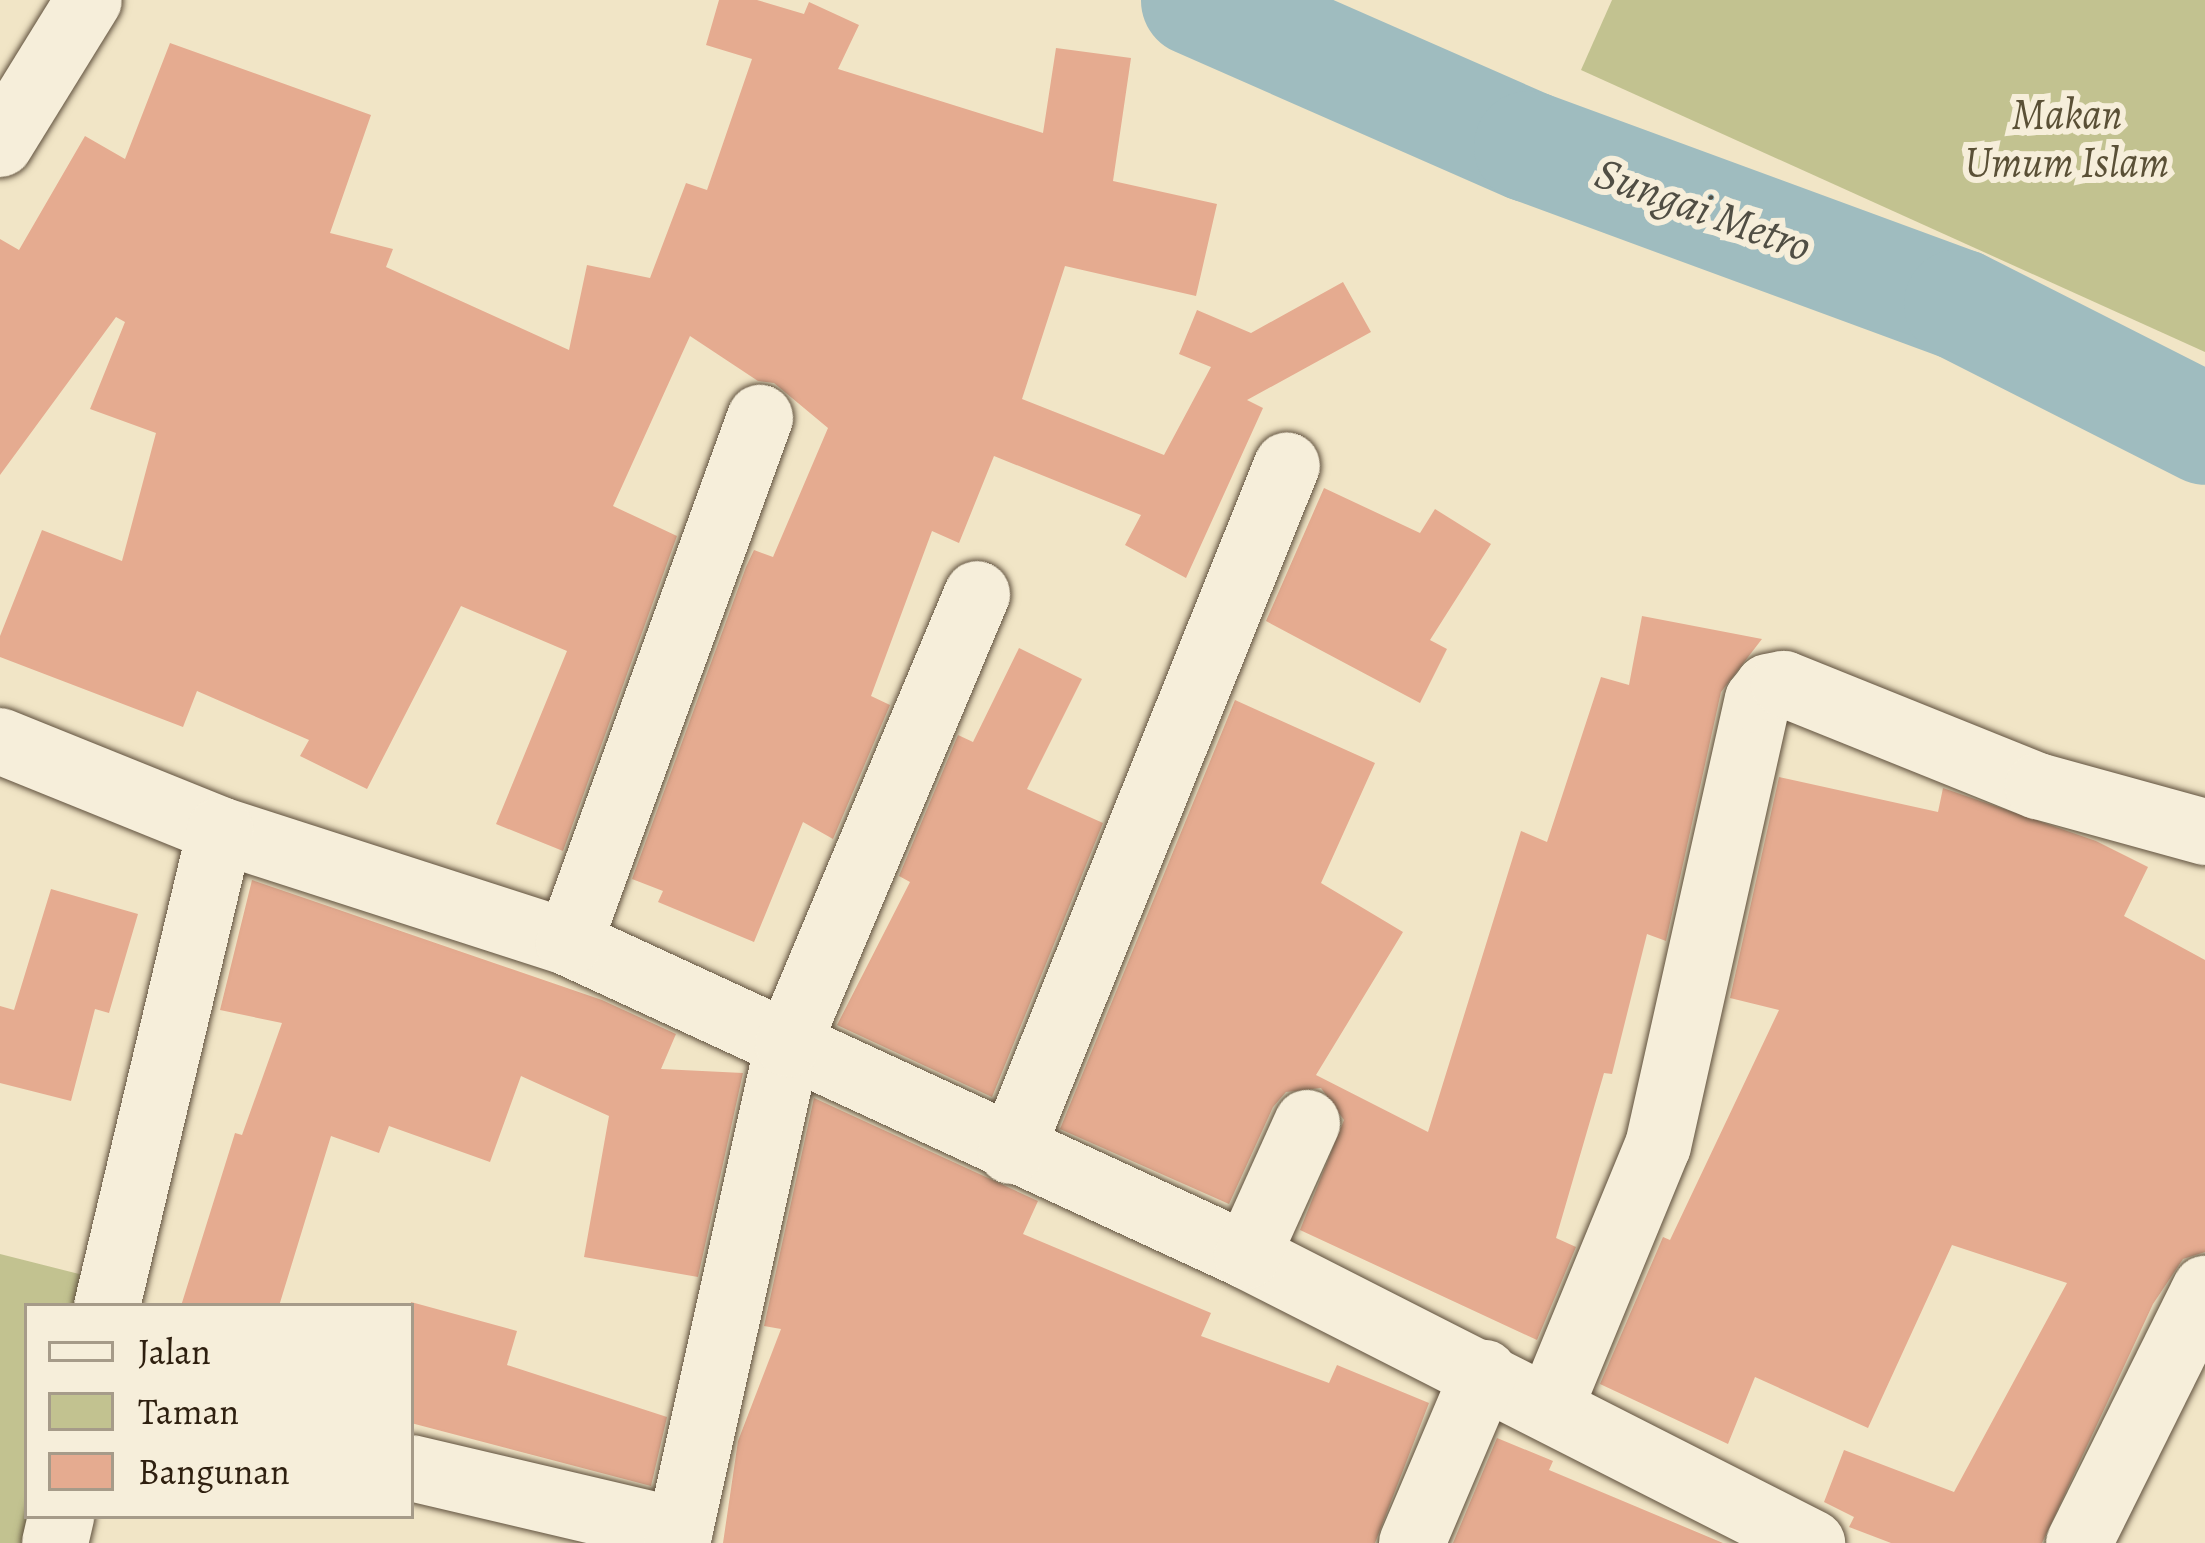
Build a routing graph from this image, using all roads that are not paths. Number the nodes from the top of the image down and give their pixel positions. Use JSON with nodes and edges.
{"nodes":[{"id":1,"x":82,"y":2,"type":"edge"},
{"id":2,"x":0,"y":144,"type":"edge"},
{"id":3,"x":760,"y":418,"type":"dead end"},
{"id":4,"x":1287,"y":465,"type":"dead end"},
{"id":5,"x":977,"y":594,"type":"dead end"},
{"id":6,"x":0,"y":741,"type":"edge"},
{"id":7,"x":220,"y":830,"type":"junction"},
{"id":8,"x":2205,"y":832,"type":"edge"},
{"id":9,"x":569,"y":943,"type":"junction"},
{"id":10,"x":788,"y":1044,"type":"junction"},
{"id":11,"x":1306,"y":1124,"type":"dead end"},
{"id":12,"x":1011,"y":1151,"type":"junction"},
{"id":13,"x":1247,"y":1256,"type":"junction"},
{"id":14,"x":2205,"y":1289,"type":"edge"},
{"id":15,"x":108,"y":1303,"type":"edge"},
{"id":16,"x":1484,"y":1373,"type":"junction"},
{"id":17,"x":1551,"y":1405,"type":"junction"},
{"id":18,"x":414,"y":1469,"type":"edge"},
{"id":19,"x":679,"y":1537,"type":"edge"},
{"id":20,"x":1412,"y":1543,"type":"edge"},
{"id":21,"x":1812,"y":1543,"type":"edge"},
{"id":22,"x":2079,"y":1543,"type":"edge"}],
"edges":[{"from":1,"to":2,"type":"street"},
{"from":3,"to":9,"type":"street"},
{"from":4,"to":12,"type":"street"},
{"from":5,"to":10,"type":"street"},
{"from":6,"to":7,"type":"street"},
{"from":7,"to":9,"type":"street"},
{"from":7,"to":15,"type":"street"},
{"from":8,"to":17,"type":"street"},
{"from":9,"to":10,"type":"street"},
{"from":10,"to":12,"type":"street"},
{"from":10,"to":19,"type":"street"},
{"from":11,"to":13,"type":"street"},
{"from":12,"to":13,"type":"street"},
{"from":13,"to":16,"type":"street"},
{"from":14,"to":22,"type":"street"},
{"from":16,"to":17,"type":"street"},
{"from":16,"to":20,"type":"street"},
{"from":17,"to":21,"type":"street"},
{"from":18,"to":19,"type":"street"}]}
